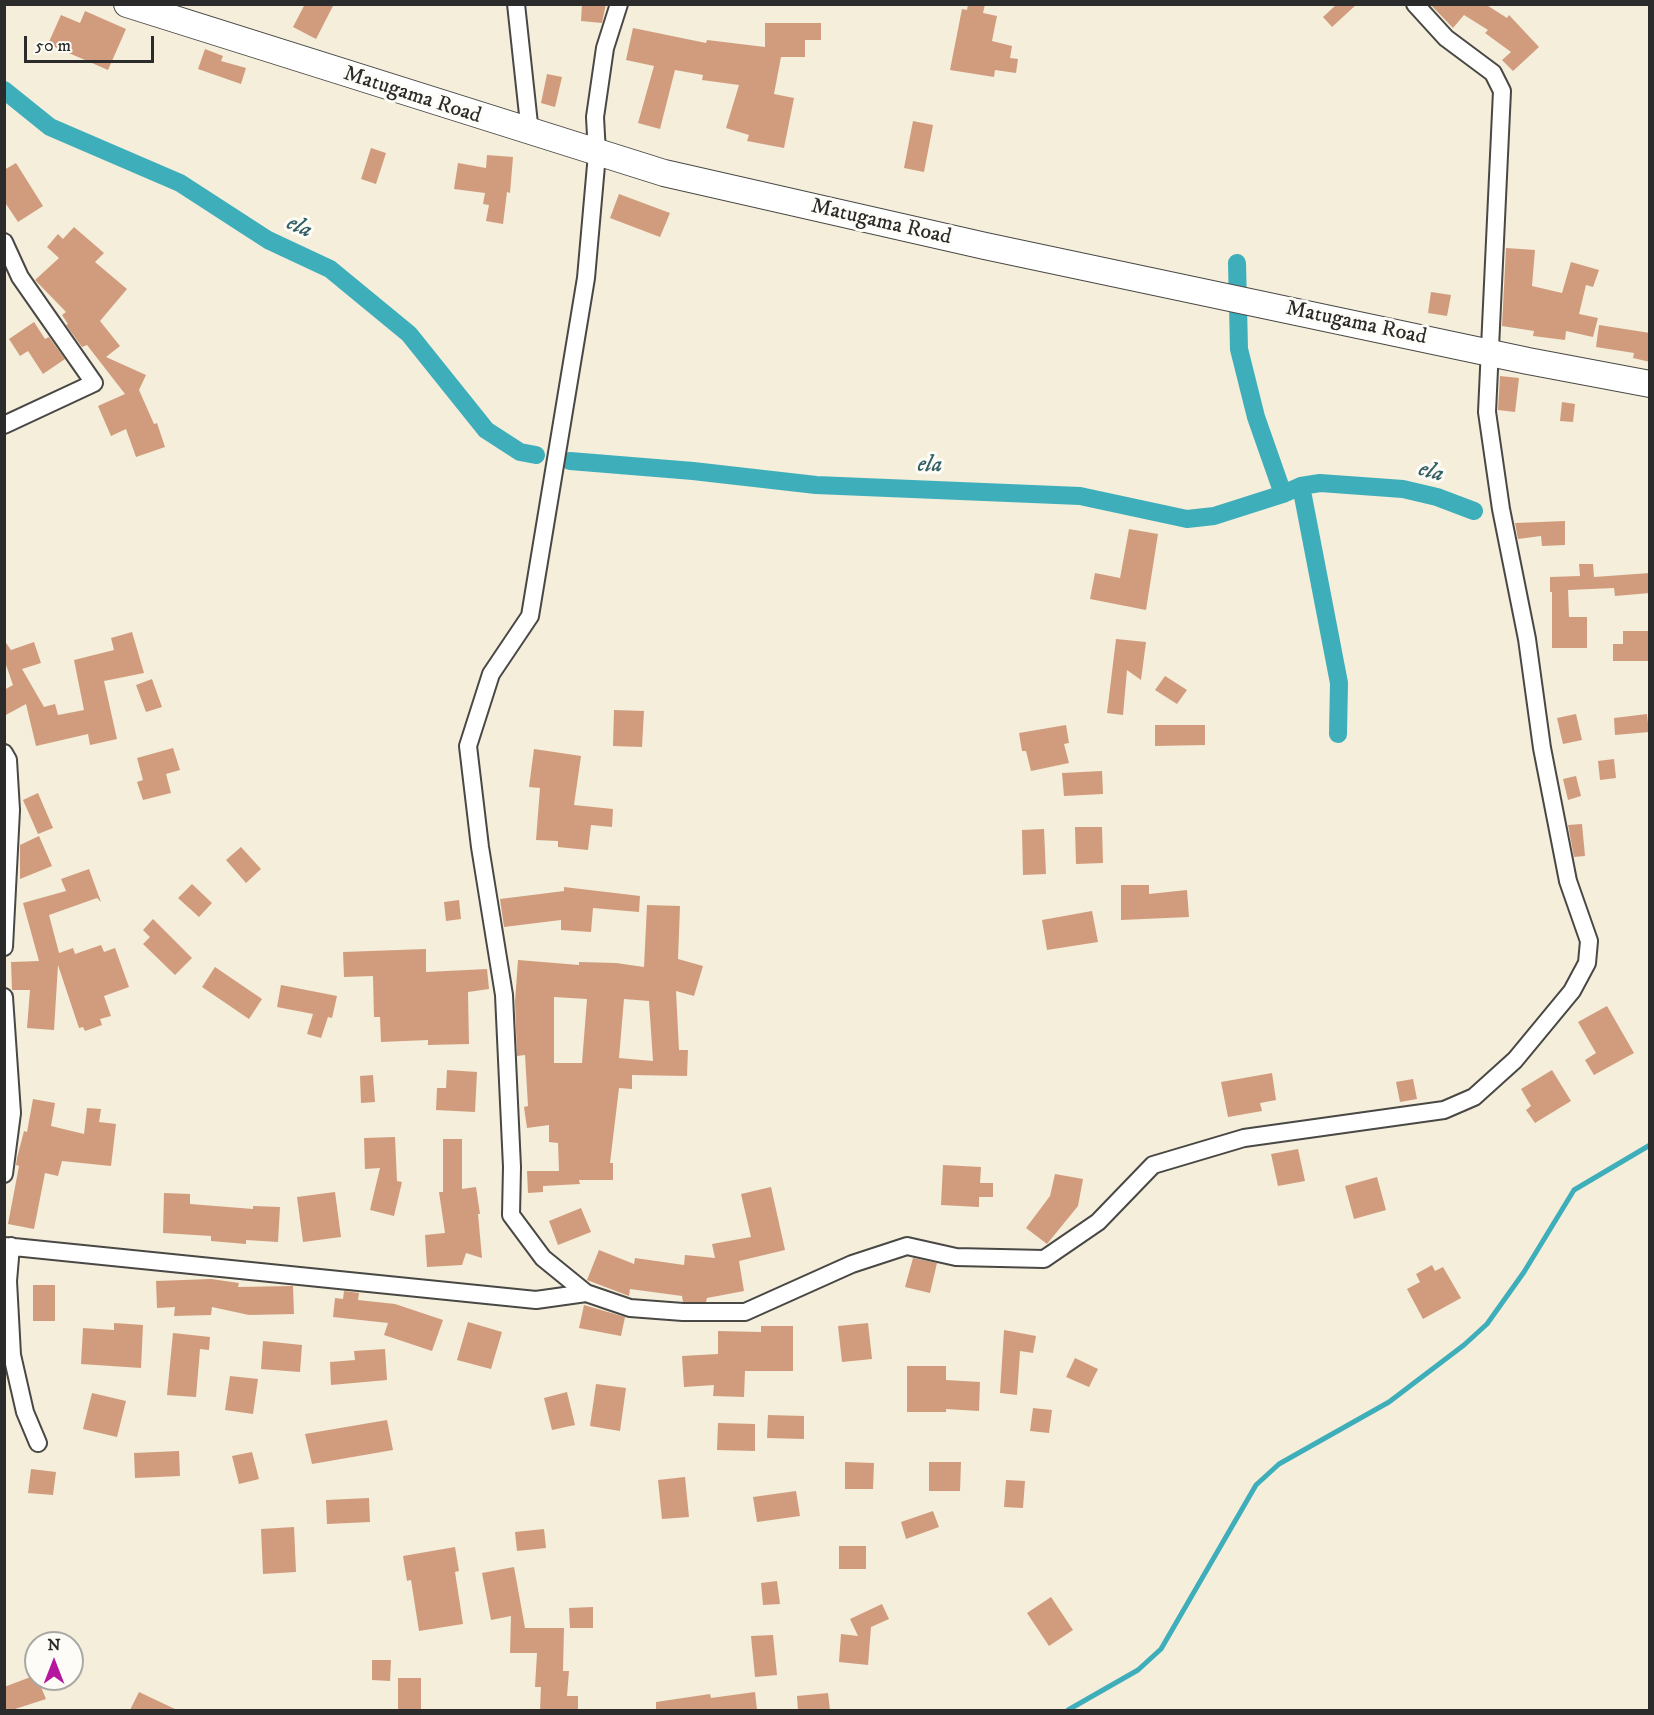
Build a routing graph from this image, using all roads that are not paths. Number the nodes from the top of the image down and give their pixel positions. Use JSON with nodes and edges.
{"nodes":[{"id":1,"x":127,"y":4,"type":"edge"},
{"id":2,"x":516,"y":4,"type":"edge"},
{"id":3,"x":619,"y":4,"type":"edge"},
{"id":4,"x":1415,"y":4,"type":"edge"},
{"id":5,"x":530,"y":133,"type":"junction"},
{"id":6,"x":597,"y":154,"type":"junction"},
{"id":7,"x":4,"y":242,"type":"edge"},
{"id":8,"x":1492,"y":353,"type":"junction"},
{"id":9,"x":1650,"y":384,"type":"edge"},
{"id":10,"x":4,"y":425,"type":"edge"},
{"id":11,"x":4,"y":753,"type":"edge"},
{"id":12,"x":4,"y":947,"type":"edge"},
{"id":13,"x":4,"y":996,"type":"edge"},
{"id":14,"x":4,"y":1174,"type":"edge"},
{"id":15,"x":8,"y":1246,"type":"edge"},
{"id":16,"x":586,"y":1293,"type":"junction"},
{"id":17,"x":38,"y":1443,"type":"dead end"}],
"edges":[{"from":1,"to":5,"type":"main road","name":"Matugama Road"},
{"from":2,"to":5,"type":"street"},
{"from":3,"to":6,"type":"street"},
{"from":4,"to":8,"type":"street"},
{"from":5,"to":6,"type":"main road","name":"Matugama Road"},
{"from":6,"to":8,"type":"main road","name":"Matugama Road"},
{"from":6,"to":16,"type":"street"},
{"from":7,"to":10,"type":"street"},
{"from":8,"to":9,"type":"main road","name":"Matugama Road"},
{"from":8,"to":16,"type":"street"},
{"from":11,"to":12,"type":"street"},
{"from":13,"to":14,"type":"street"},
{"from":15,"to":16,"type":"street"},
{"from":15,"to":17,"type":"street"}]}
